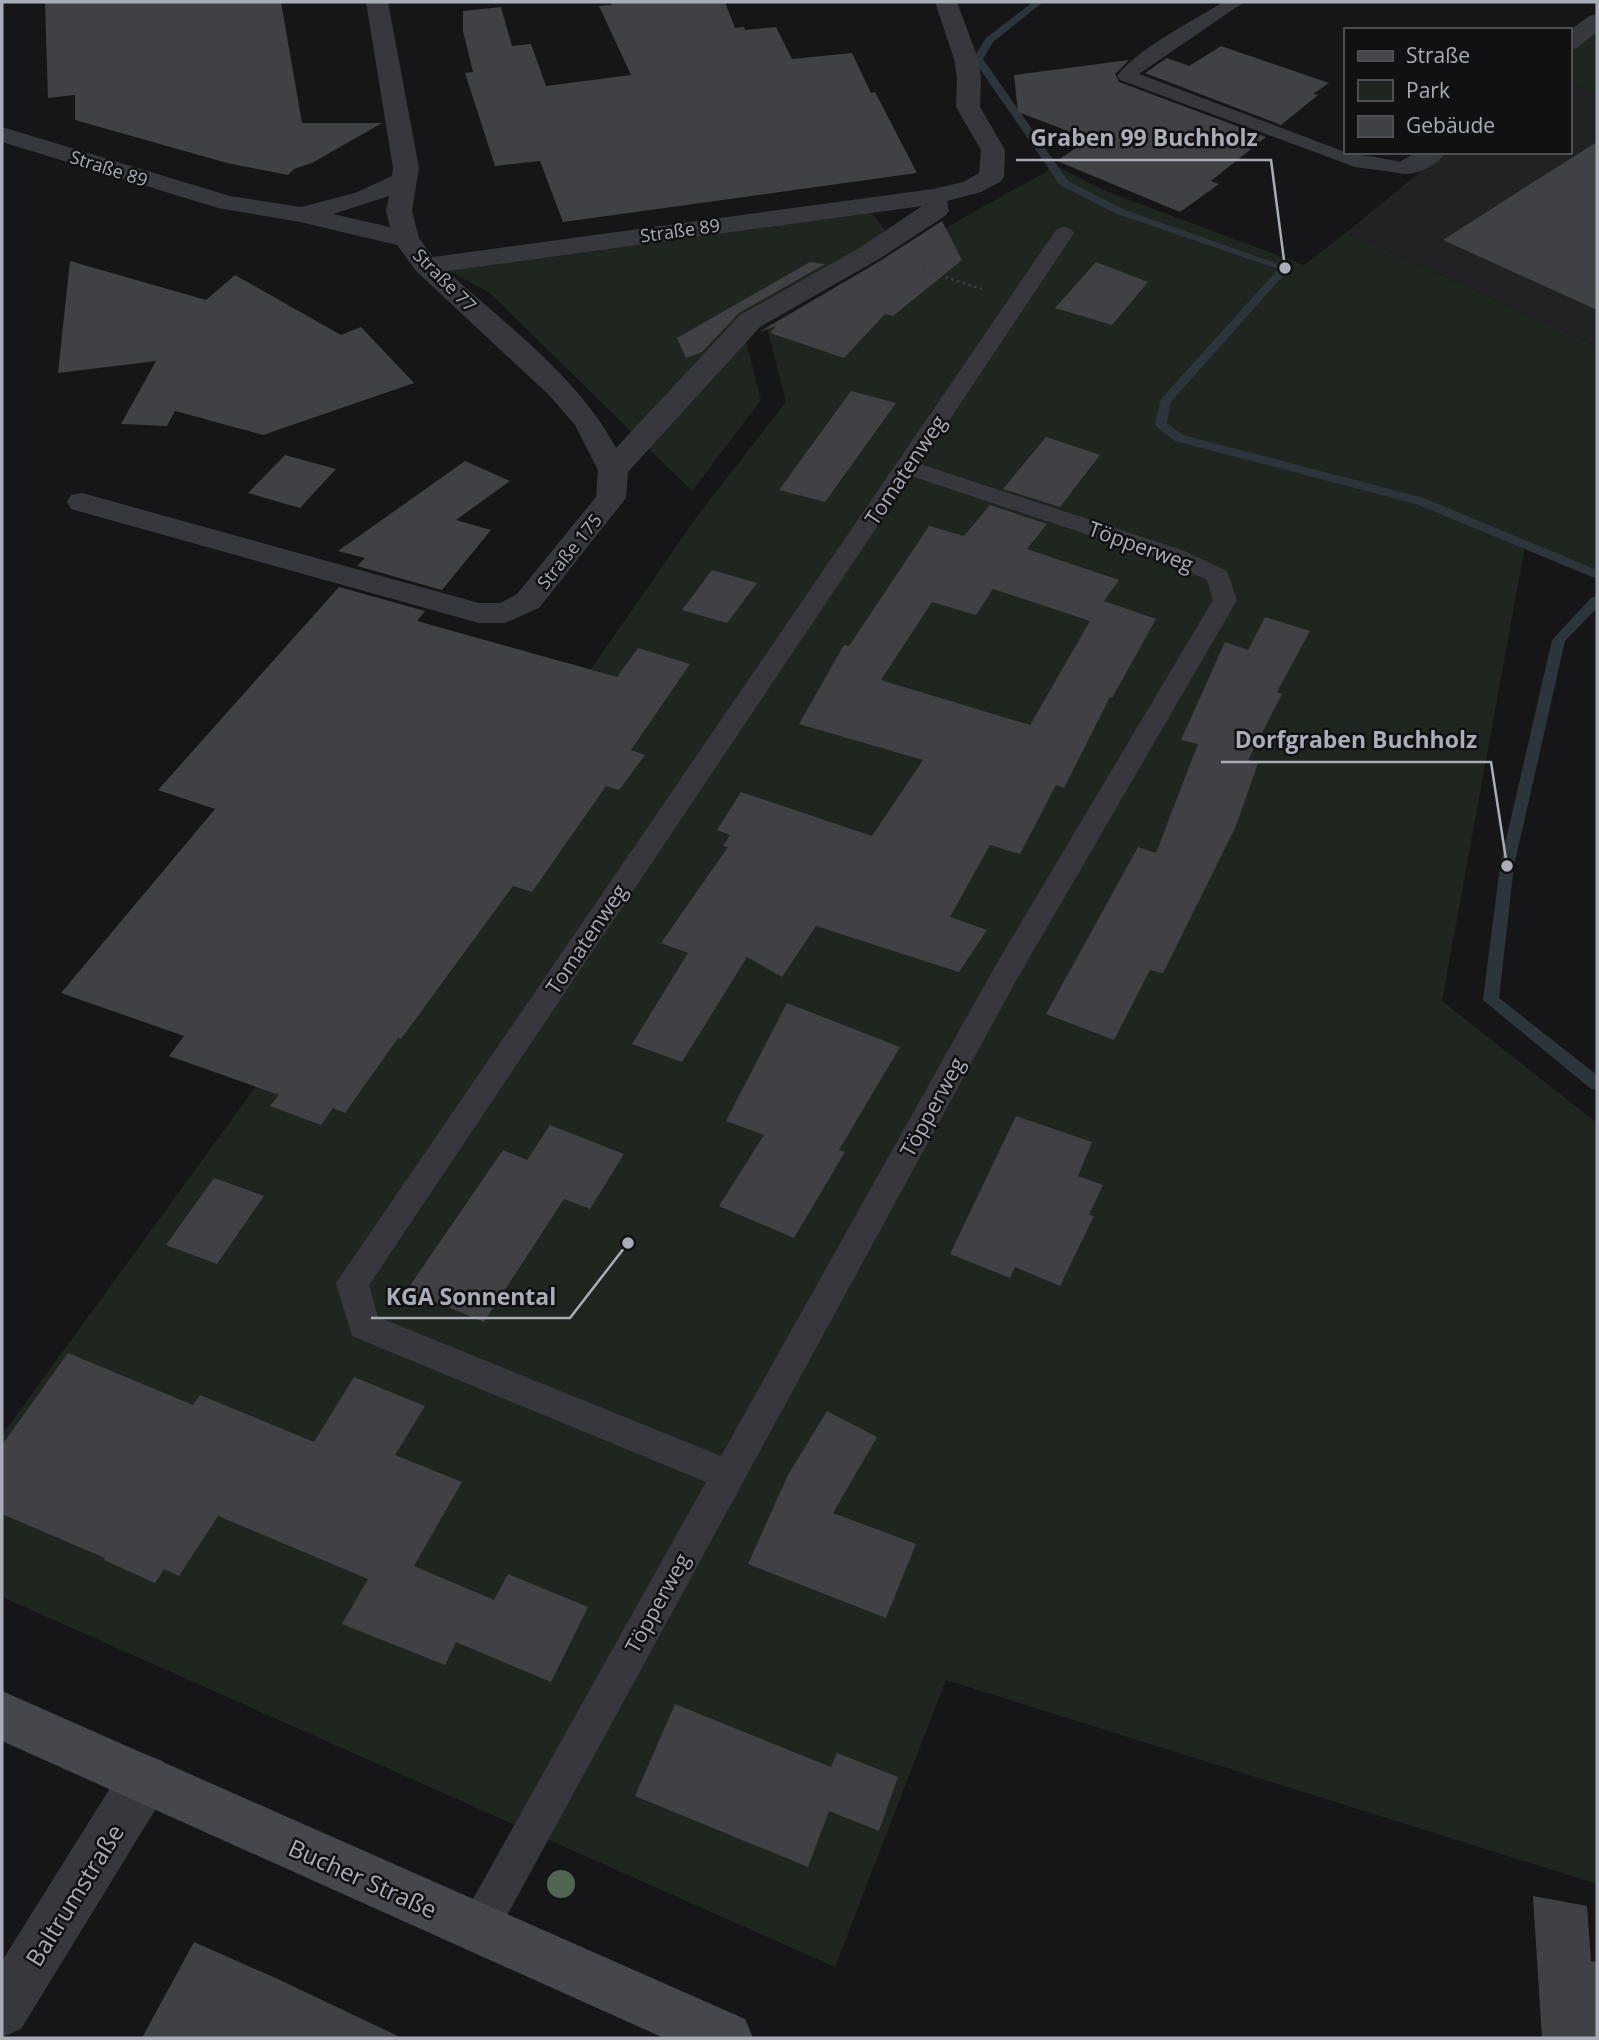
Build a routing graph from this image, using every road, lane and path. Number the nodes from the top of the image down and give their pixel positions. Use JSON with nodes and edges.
{"nodes":[{"id":1,"x":377,"y":2,"type":"edge"},
{"id":2,"x":946,"y":2,"type":"edge"},
{"id":3,"x":1235,"y":2,"type":"edge"},
{"id":4,"x":1597,"y":21,"type":"edge"},
{"id":5,"x":1571,"y":41,"type":"edge"},
{"id":6,"x":2,"y":134,"type":"edge"},
{"id":7,"x":1431,"y":154,"type":"edge"},
{"id":8,"x":1407,"y":168,"type":"joint"},
{"id":9,"x":404,"y":180,"type":"junction"},
{"id":10,"x":934,"y":197,"type":"junction"},
{"id":11,"x":300,"y":214,"type":"junction"},
{"id":12,"x":1064,"y":233,"type":"dead end"},
{"id":13,"x":406,"y":239,"type":"junction"},
{"id":14,"x":870,"y":253,"type":"junction"},
{"id":15,"x":426,"y":266,"type":"junction"},
{"id":16,"x":1019,"y":301,"type":"junction"},
{"id":17,"x":907,"y":467,"type":"junction"},
{"id":18,"x":613,"y":470,"type":"junction"},
{"id":19,"x":82,"y":502,"type":"dead end"},
{"id":20,"x":727,"y":1475,"type":"junction"},
{"id":21,"x":2,"y":1716,"type":"edge"},
{"id":22,"x":145,"y":1779,"type":"junction"},
{"id":23,"x":478,"y":1929,"type":"junction"},
{"id":24,"x":2,"y":2010,"type":"edge"},
{"id":25,"x":726,"y":2038,"type":"edge"}],
"edges":[{"from":1,"to":9,"type":"street","name":"Straße 77"},
{"from":2,"to":10,"type":"street","name":"Straße 89"},
{"from":3,"to":8,"type":"lane"},
{"from":4,"to":5,"type":"street"},
{"from":6,"to":11,"type":"street","name":"Straße 89"},
{"from":7,"to":8,"type":"street"},
{"from":9,"to":11,"type":"street","name":"Straße 89"},
{"from":9,"to":13,"type":"street","name":"Straße 77"},
{"from":10,"to":14,"type":"street"},
{"from":10,"to":15,"type":"street","name":"Straße 89"},
{"from":11,"to":13,"type":"street","name":"Straße 89"},
{"from":12,"to":16,"type":"lane","name":"Tomatenweg"},
{"from":13,"to":15,"type":"street","name":"Straße 77"},
{"from":14,"to":16,"type":"path"},
{"from":14,"to":18,"type":"street"},
{"from":15,"to":18,"type":"street","name":"Straße 77"},
{"from":16,"to":17,"type":"lane","name":"Tomatenweg"},
{"from":17,"to":20,"type":"lane","name":"Töpperweg"},
{"from":17,"to":20,"type":"lane","name":"Tomatenweg"},
{"from":18,"to":19,"type":"street","name":"Straße 175"},
{"from":20,"to":23,"type":"lane","name":"Töpperweg"},
{"from":21,"to":22,"type":"main road","name":"Bucher Straße"},
{"from":22,"to":23,"type":"main road","name":"Bucher Straße"},
{"from":22,"to":24,"type":"street","name":"Baltrumstraße"},
{"from":23,"to":25,"type":"main road","name":"Bucher Straße"}]}
